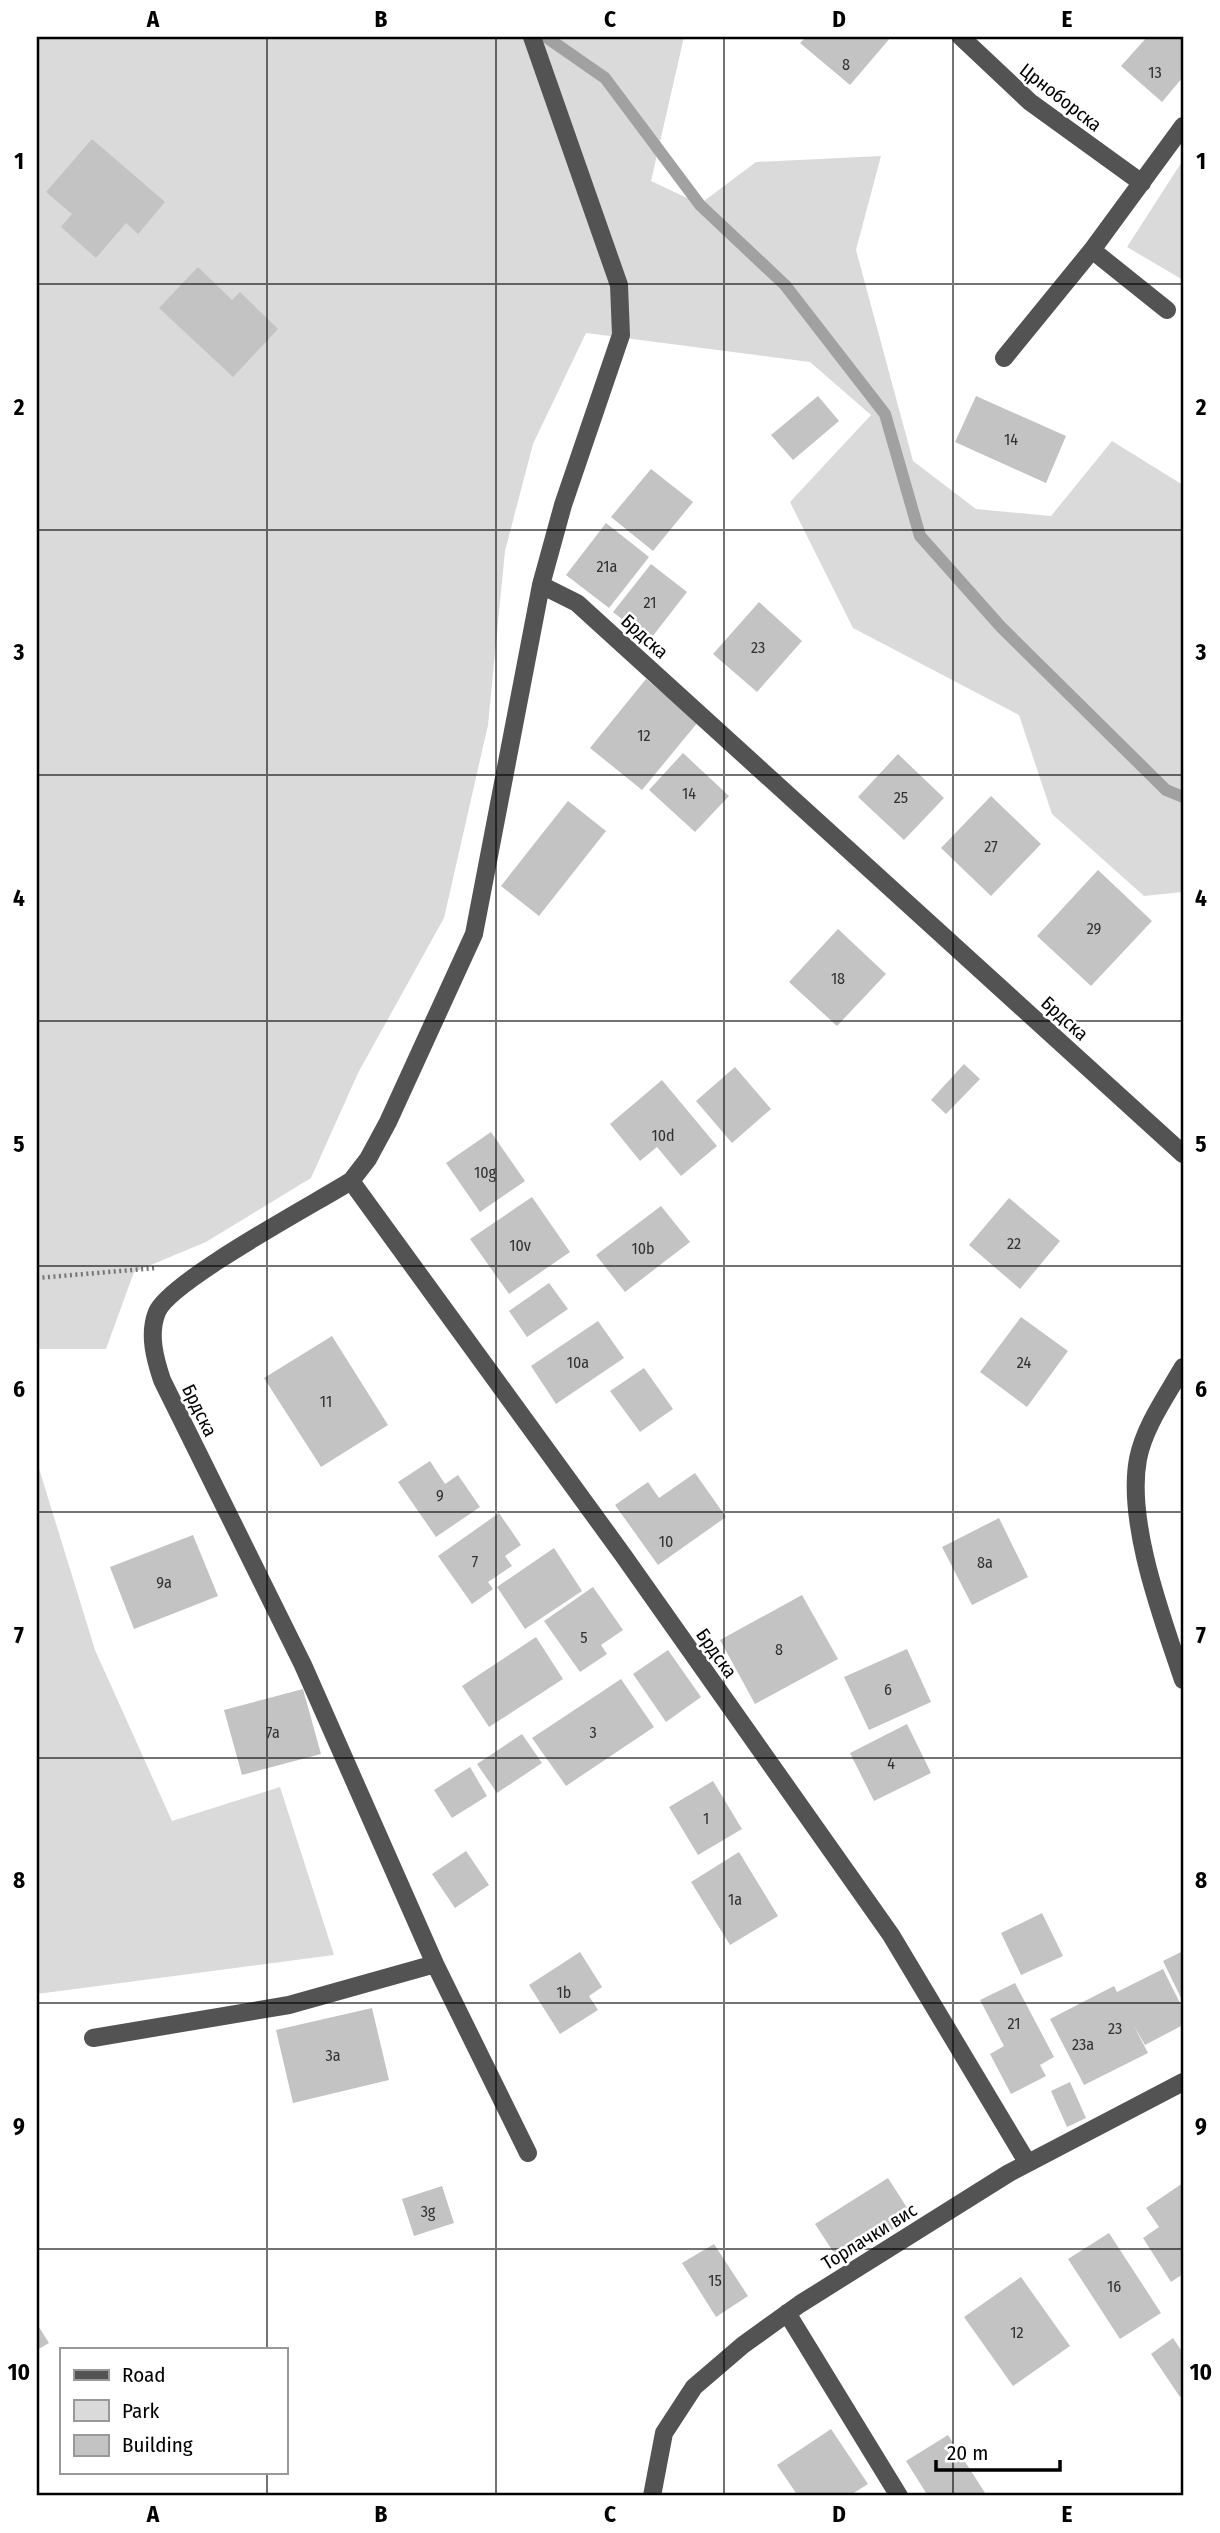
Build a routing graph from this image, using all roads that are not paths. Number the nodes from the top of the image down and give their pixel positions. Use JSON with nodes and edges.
{"nodes":[{"id":1,"x":532,"y":37,"type":"edge"},
{"id":2,"x":961,"y":37,"type":"edge"},
{"id":3,"x":1183,"y":126,"type":"edge"},
{"id":4,"x":1142,"y":183,"type":"junction"},
{"id":5,"x":1092,"y":250,"type":"junction"},
{"id":6,"x":1167,"y":310,"type":"dead end"},
{"id":7,"x":1004,"y":358,"type":"dead end"},
{"id":8,"x":541,"y":585,"type":"junction"},
{"id":9,"x":1183,"y":1154,"type":"edge"},
{"id":10,"x":351,"y":1181,"type":"junction"},
{"id":11,"x":1183,"y":1367,"type":"edge"},
{"id":12,"x":1183,"y":1681,"type":"edge"},
{"id":13,"x":435,"y":1964,"type":"junction"},
{"id":14,"x":93,"y":2038,"type":"dead end"},
{"id":15,"x":1183,"y":2082,"type":"edge"},
{"id":16,"x":528,"y":2153,"type":"dead end"},
{"id":17,"x":1027,"y":2162,"type":"junction"},
{"id":18,"x":787,"y":2313,"type":"junction"},
{"id":19,"x":652,"y":2496,"type":"edge"},
{"id":20,"x":899,"y":2496,"type":"edge"}],
"edges":[{"from":1,"to":8,"type":"street"},
{"from":2,"to":4,"type":"street","name":"Црноборска"},
{"from":3,"to":4,"type":"street"},
{"from":4,"to":5,"type":"street"},
{"from":5,"to":6,"type":"street"},
{"from":5,"to":7,"type":"street"},
{"from":8,"to":9,"type":"street","name":"Брдска"},
{"from":8,"to":10,"type":"street","name":"Брдска"},
{"from":10,"to":13,"type":"street","name":"Брдска"},
{"from":10,"to":17,"type":"street","name":"Брдска"},
{"from":11,"to":12,"type":"street"},
{"from":13,"to":14,"type":"street"},
{"from":13,"to":16,"type":"street","name":"Брдска"},
{"from":15,"to":17,"type":"street","name":"Торлачки вис"},
{"from":17,"to":18,"type":"street","name":"Торлачки вис"},
{"from":18,"to":19,"type":"street","name":"Торлачки вис"},
{"from":18,"to":20,"type":"street"}]}
